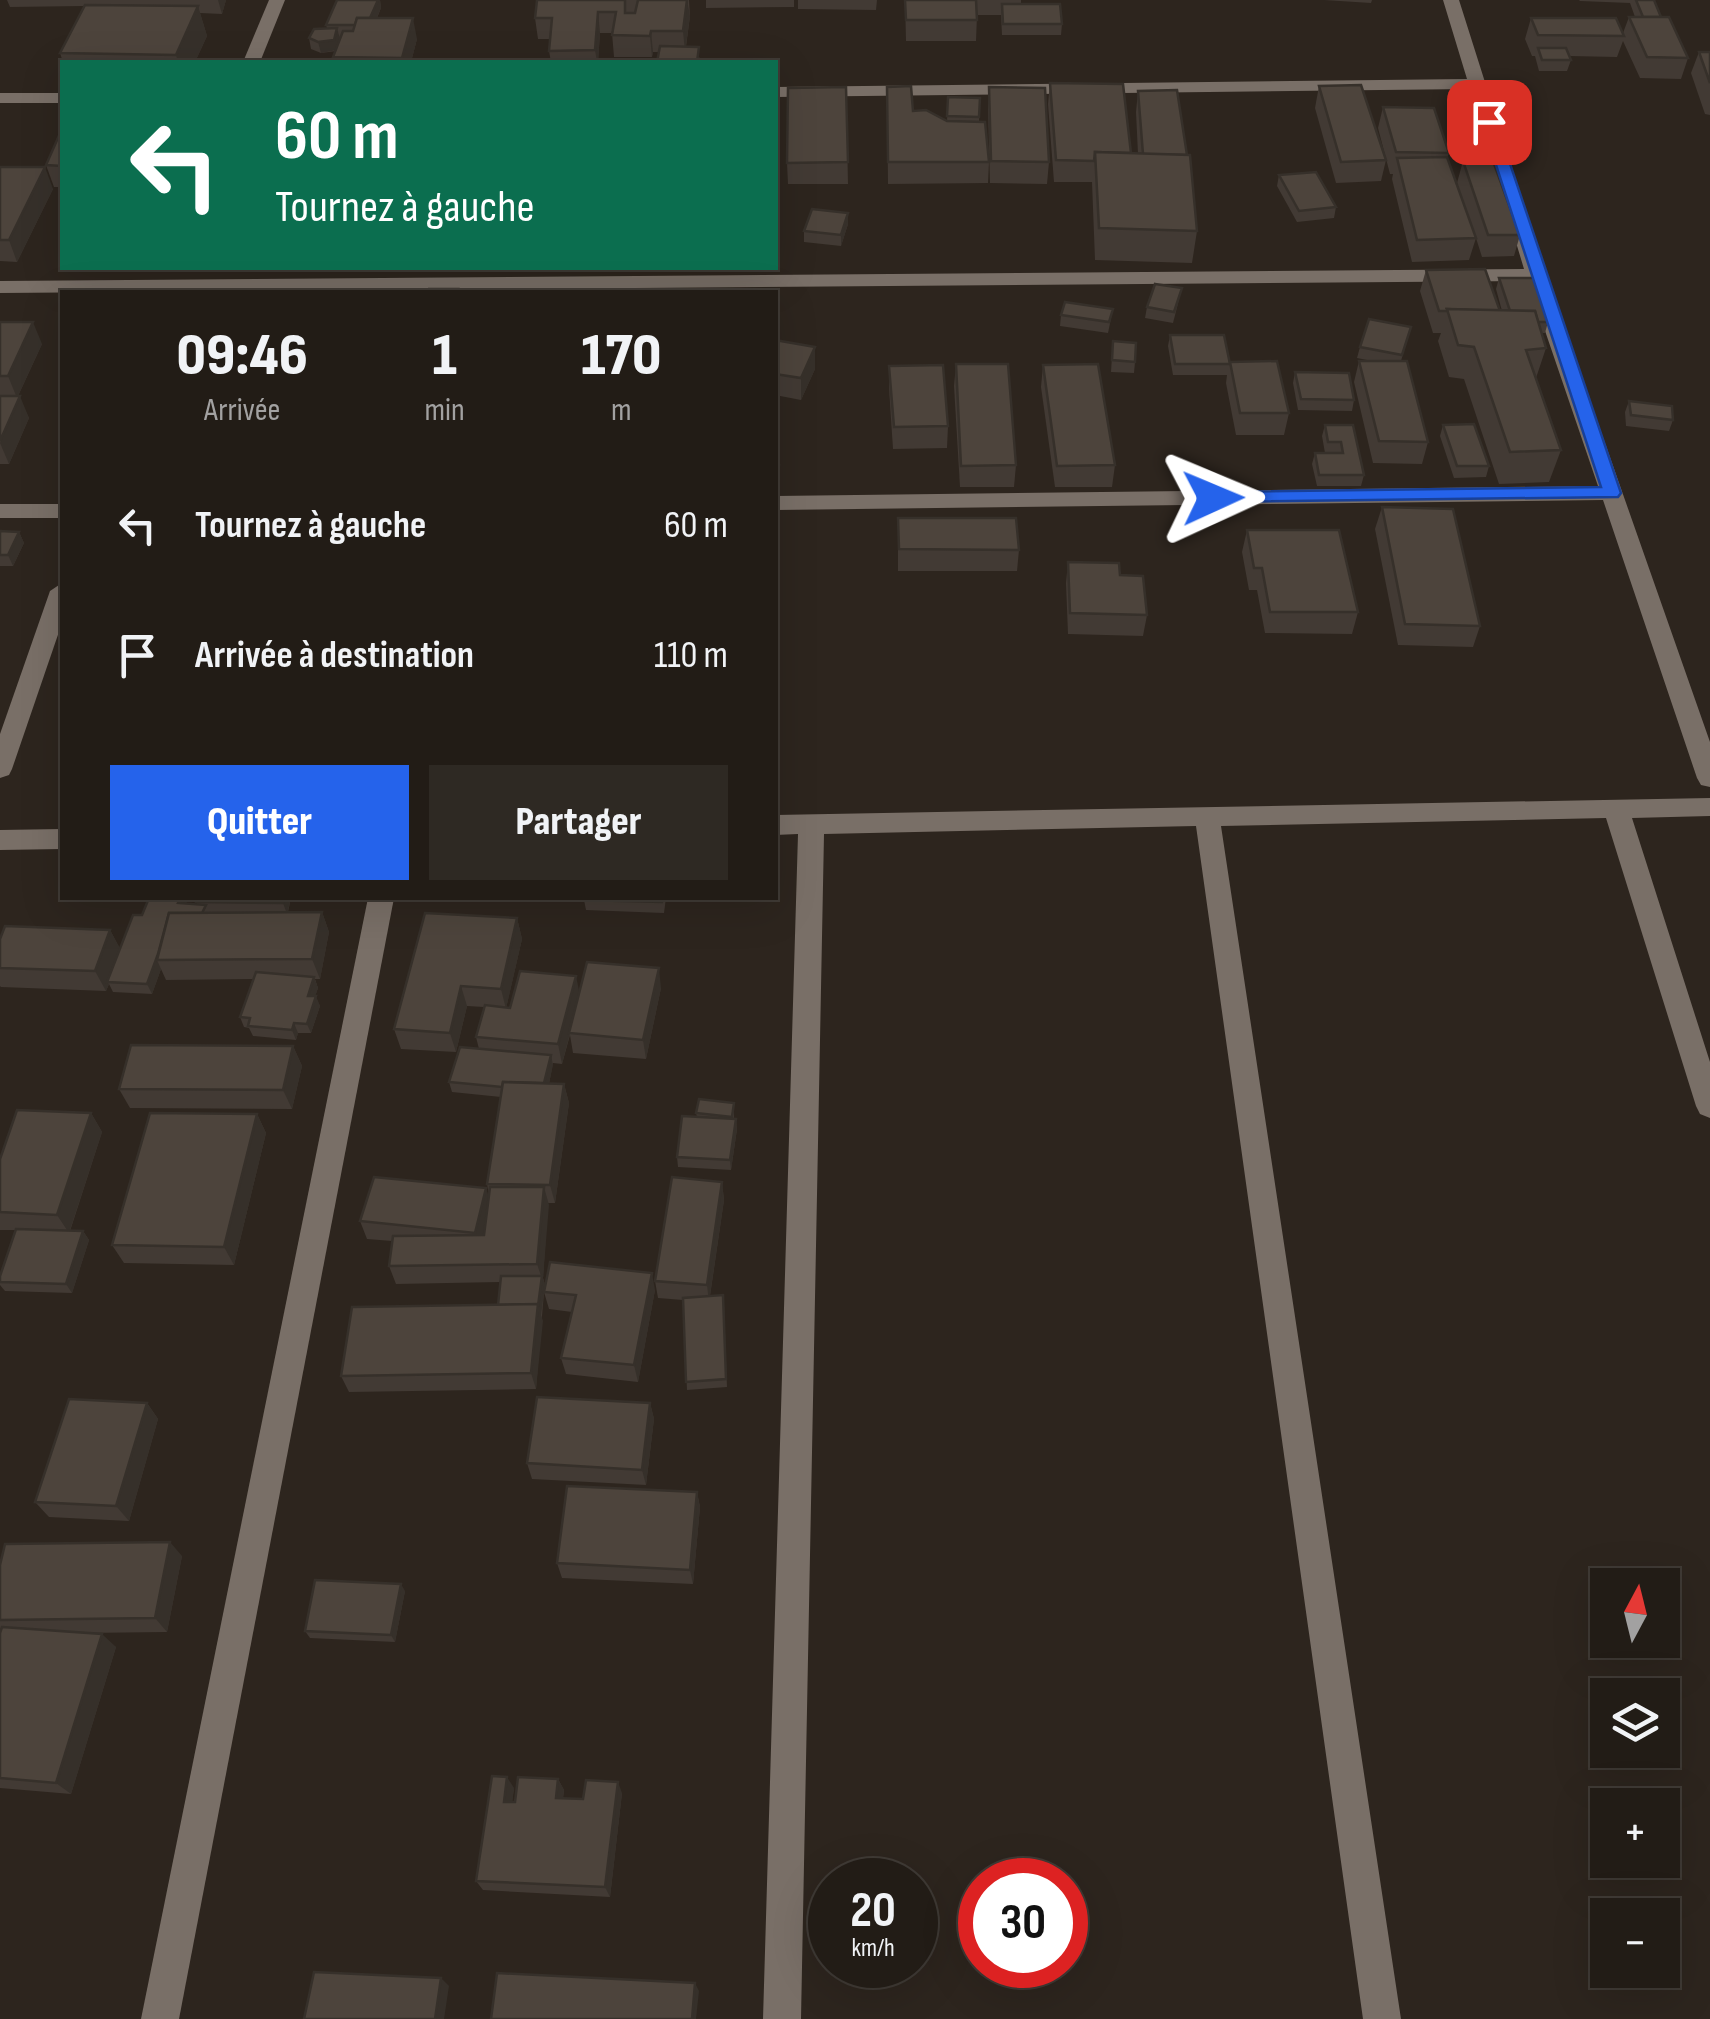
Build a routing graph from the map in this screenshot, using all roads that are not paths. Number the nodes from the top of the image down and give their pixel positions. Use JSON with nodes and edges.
{"nodes":[{"id":1,"x":277,"y":0,"type":"edge"},
{"id":2,"x":1450,"y":0,"type":"edge"},
{"id":3,"x":253,"y":60,"type":"edge"},
{"id":4,"x":1477,"y":84,"type":"junction"},
{"id":5,"x":778,"y":92,"type":"edge"},
{"id":6,"x":0,"y":98,"type":"edge"},
{"id":7,"x":60,"y":98,"type":"edge"},
{"id":8,"x":1536,"y":275,"type":"junction"},
{"id":9,"x":0,"y":287,"type":"edge"},
{"id":10,"x":169,"y":290,"type":"edge"},
{"id":11,"x":1612,"y":493,"type":"junction"},
{"id":12,"x":778,"y":503,"type":"edge"},
{"id":13,"x":0,"y":511,"type":"edge"},
{"id":14,"x":60,"y":511,"type":"edge"},
{"id":15,"x":60,"y":597,"type":"edge"},
{"id":16,"x":0,"y":769,"type":"edge"},
{"id":17,"x":1710,"y":778,"type":"edge"},
{"id":18,"x":1710,"y":807,"type":"edge"},
{"id":19,"x":1616,"y":809,"type":"junction"},
{"id":20,"x":1208,"y":817,"type":"junction"},
{"id":21,"x":811,"y":824,"type":"junction"},
{"id":22,"x":778,"y":825,"type":"edge"},
{"id":23,"x":60,"y":839,"type":"edge"},
{"id":24,"x":0,"y":840,"type":"edge"},
{"id":25,"x":381,"y":900,"type":"edge"},
{"id":26,"x":1710,"y":1106,"type":"edge"},
{"id":27,"x":160,"y":2019,"type":"edge"},
{"id":28,"x":782,"y":2019,"type":"edge"},
{"id":29,"x":1382,"y":2019,"type":"edge"}],
"edges":[{"from":1,"to":3,"type":"street"},
{"from":2,"to":4,"type":"street"},
{"from":4,"to":5,"type":"street"},
{"from":4,"to":8,"type":"street"},
{"from":6,"to":7,"type":"street"},
{"from":8,"to":10,"type":"street"},
{"from":8,"to":11,"type":"street"},
{"from":9,"to":10,"type":"street"},
{"from":11,"to":12,"type":"street"},
{"from":11,"to":17,"type":"street"},
{"from":13,"to":14,"type":"street"},
{"from":15,"to":16,"type":"street"},
{"from":18,"to":19,"type":"street"},
{"from":19,"to":20,"type":"street"},
{"from":19,"to":26,"type":"street"},
{"from":20,"to":21,"type":"street"},
{"from":20,"to":29,"type":"street"},
{"from":21,"to":22,"type":"street"},
{"from":21,"to":28,"type":"street"},
{"from":23,"to":24,"type":"street"},
{"from":25,"to":27,"type":"street"}]}
